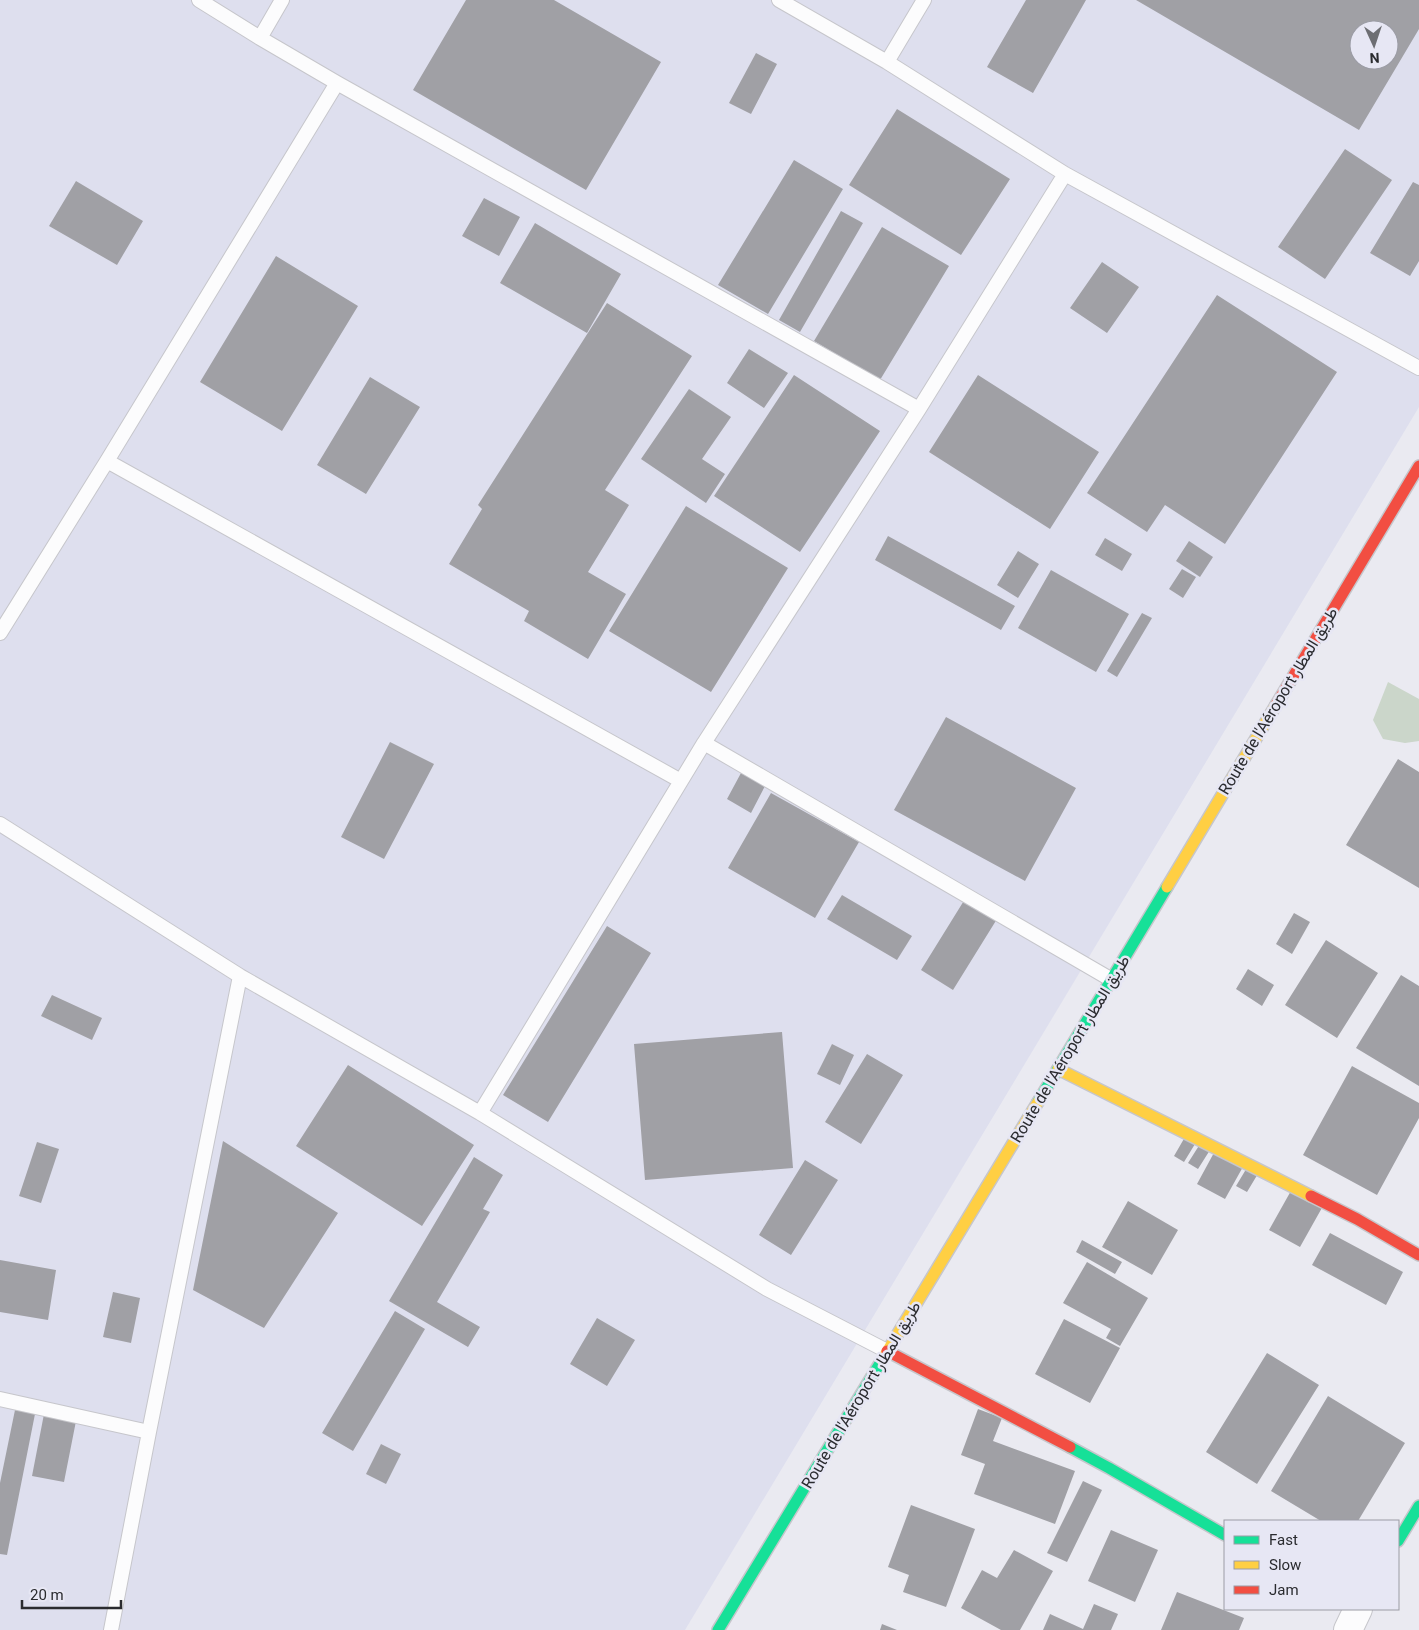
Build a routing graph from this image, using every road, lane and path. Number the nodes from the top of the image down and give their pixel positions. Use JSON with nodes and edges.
{"nodes":[{"id":1,"x":199,"y":0,"type":"edge"},
{"id":2,"x":282,"y":0,"type":"edge"},
{"id":3,"x":779,"y":0,"type":"edge"},
{"id":4,"x":924,"y":0,"type":"edge"},
{"id":5,"x":260,"y":38,"type":"junction"},
{"id":6,"x":887,"y":62,"type":"junction"},
{"id":7,"x":337,"y":83,"type":"junction"},
{"id":8,"x":1064,"y":174,"type":"junction"},
{"id":9,"x":1419,"y":368,"type":"edge"},
{"id":10,"x":919,"y":409,"type":"junction"},
{"id":11,"x":107,"y":461,"type":"junction"},
{"id":12,"x":1419,"y":466,"type":"edge"},
{"id":13,"x":0,"y":633,"type":"edge"},
{"id":14,"x":704,"y":743,"type":"junction"},
{"id":15,"x":681,"y":781,"type":"junction"},
{"id":16,"x":0,"y":824,"type":"edge"},
{"id":17,"x":240,"y":976,"type":"junction"},
{"id":18,"x":1112,"y":980,"type":"junction"},
{"id":19,"x":1058,"y":1069,"type":"junction"},
{"id":20,"x":480,"y":1113,"type":"junction"},
{"id":21,"x":1419,"y":1255,"type":"edge"},
{"id":22,"x":887,"y":1351,"type":"junction"},
{"id":23,"x":0,"y":1399,"type":"edge"},
{"id":24,"x":148,"y":1432,"type":"junction"},
{"id":25,"x":1417,"y":1515,"type":"edge"},
{"id":26,"x":1224,"y":1534,"type":"edge"},
{"id":27,"x":1399,"y":1540,"type":"edge"},
{"id":28,"x":111,"y":1630,"type":"edge"},
{"id":29,"x":718,"y":1630,"type":"edge"}],
"edges":[{"from":1,"to":5,"type":"lane"},
{"from":2,"to":5,"type":"lane"},
{"from":3,"to":6,"type":"lane"},
{"from":4,"to":6,"type":"lane"},
{"from":5,"to":7,"type":"lane"},
{"from":6,"to":8,"type":"lane"},
{"from":7,"to":10,"type":"lane"},
{"from":7,"to":11,"type":"lane"},
{"from":8,"to":9,"type":"lane"},
{"from":8,"to":10,"type":"lane"},
{"from":10,"to":14,"type":"lane"},
{"from":11,"to":13,"type":"lane"},
{"from":11,"to":15,"type":"lane"},
{"from":12,"to":18,"type":"street","name":"Route de l'Aéroport طريق المطار"},
{"from":14,"to":15,"type":"lane"},
{"from":14,"to":18,"type":"lane"},
{"from":15,"to":20,"type":"lane"},
{"from":16,"to":17,"type":"lane"},
{"from":17,"to":20,"type":"lane"},
{"from":17,"to":24,"type":"lane"},
{"from":18,"to":19,"type":"street","name":"Route de l'Aéroport طريق المطار"},
{"from":19,"to":21,"type":"street"},
{"from":19,"to":22,"type":"street","name":"Route de l'Aéroport طريق المطار"},
{"from":20,"to":22,"type":"lane"},
{"from":22,"to":26,"type":"street"},
{"from":22,"to":29,"type":"street","name":"Route de l'Aéroport طريق المطار"},
{"from":23,"to":24,"type":"lane"},
{"from":24,"to":28,"type":"lane"},
{"from":25,"to":27,"type":"street"}]}
